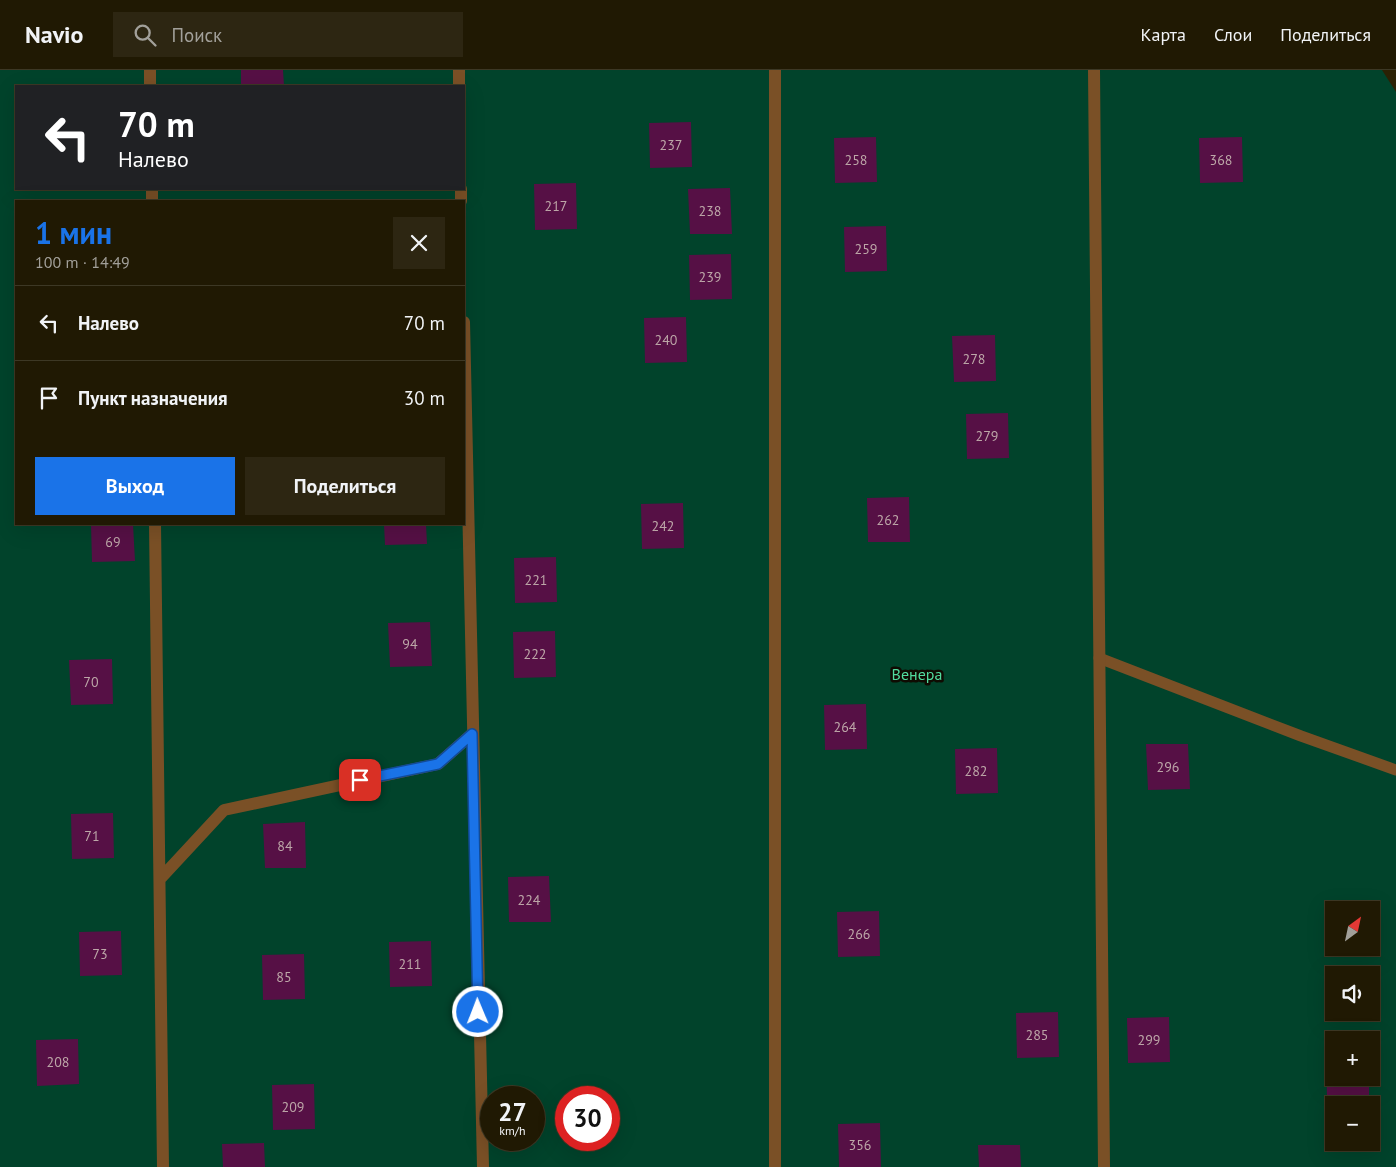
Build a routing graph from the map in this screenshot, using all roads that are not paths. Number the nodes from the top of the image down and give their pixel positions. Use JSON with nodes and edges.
{"nodes":[{"id":1,"x":150,"y":70,"type":"edge"},
{"id":2,"x":459,"y":70,"type":"edge"},
{"id":3,"x":774,"y":70,"type":"edge"},
{"id":4,"x":1094,"y":70,"type":"edge"},
{"id":5,"x":150,"y":85,"type":"edge"},
{"id":6,"x":459,"y":85,"type":"edge"},
{"id":7,"x":465,"y":374,"type":"edge"},
{"id":8,"x":156,"y":525,"type":"edge"},
{"id":9,"x":1099,"y":658,"type":"junction"},
{"id":10,"x":472,"y":734,"type":"junction"},
{"id":11,"x":1396,"y":770,"type":"edge"},
{"id":12,"x":160,"y":878,"type":"junction"},
{"id":13,"x":163,"y":1167,"type":"edge"},
{"id":14,"x":483,"y":1167,"type":"edge"},
{"id":15,"x":775,"y":1167,"type":"edge"},
{"id":16,"x":1104,"y":1167,"type":"edge"}],
"edges":[{"from":1,"to":5,"type":"street"},
{"from":2,"to":6,"type":"street"},
{"from":3,"to":15,"type":"street"},
{"from":4,"to":9,"type":"street"},
{"from":7,"to":10,"type":"street"},
{"from":8,"to":12,"type":"street"},
{"from":9,"to":11,"type":"lane"},
{"from":9,"to":16,"type":"street"},
{"from":10,"to":12,"type":"street"},
{"from":10,"to":14,"type":"street"},
{"from":12,"to":13,"type":"street"}]}
